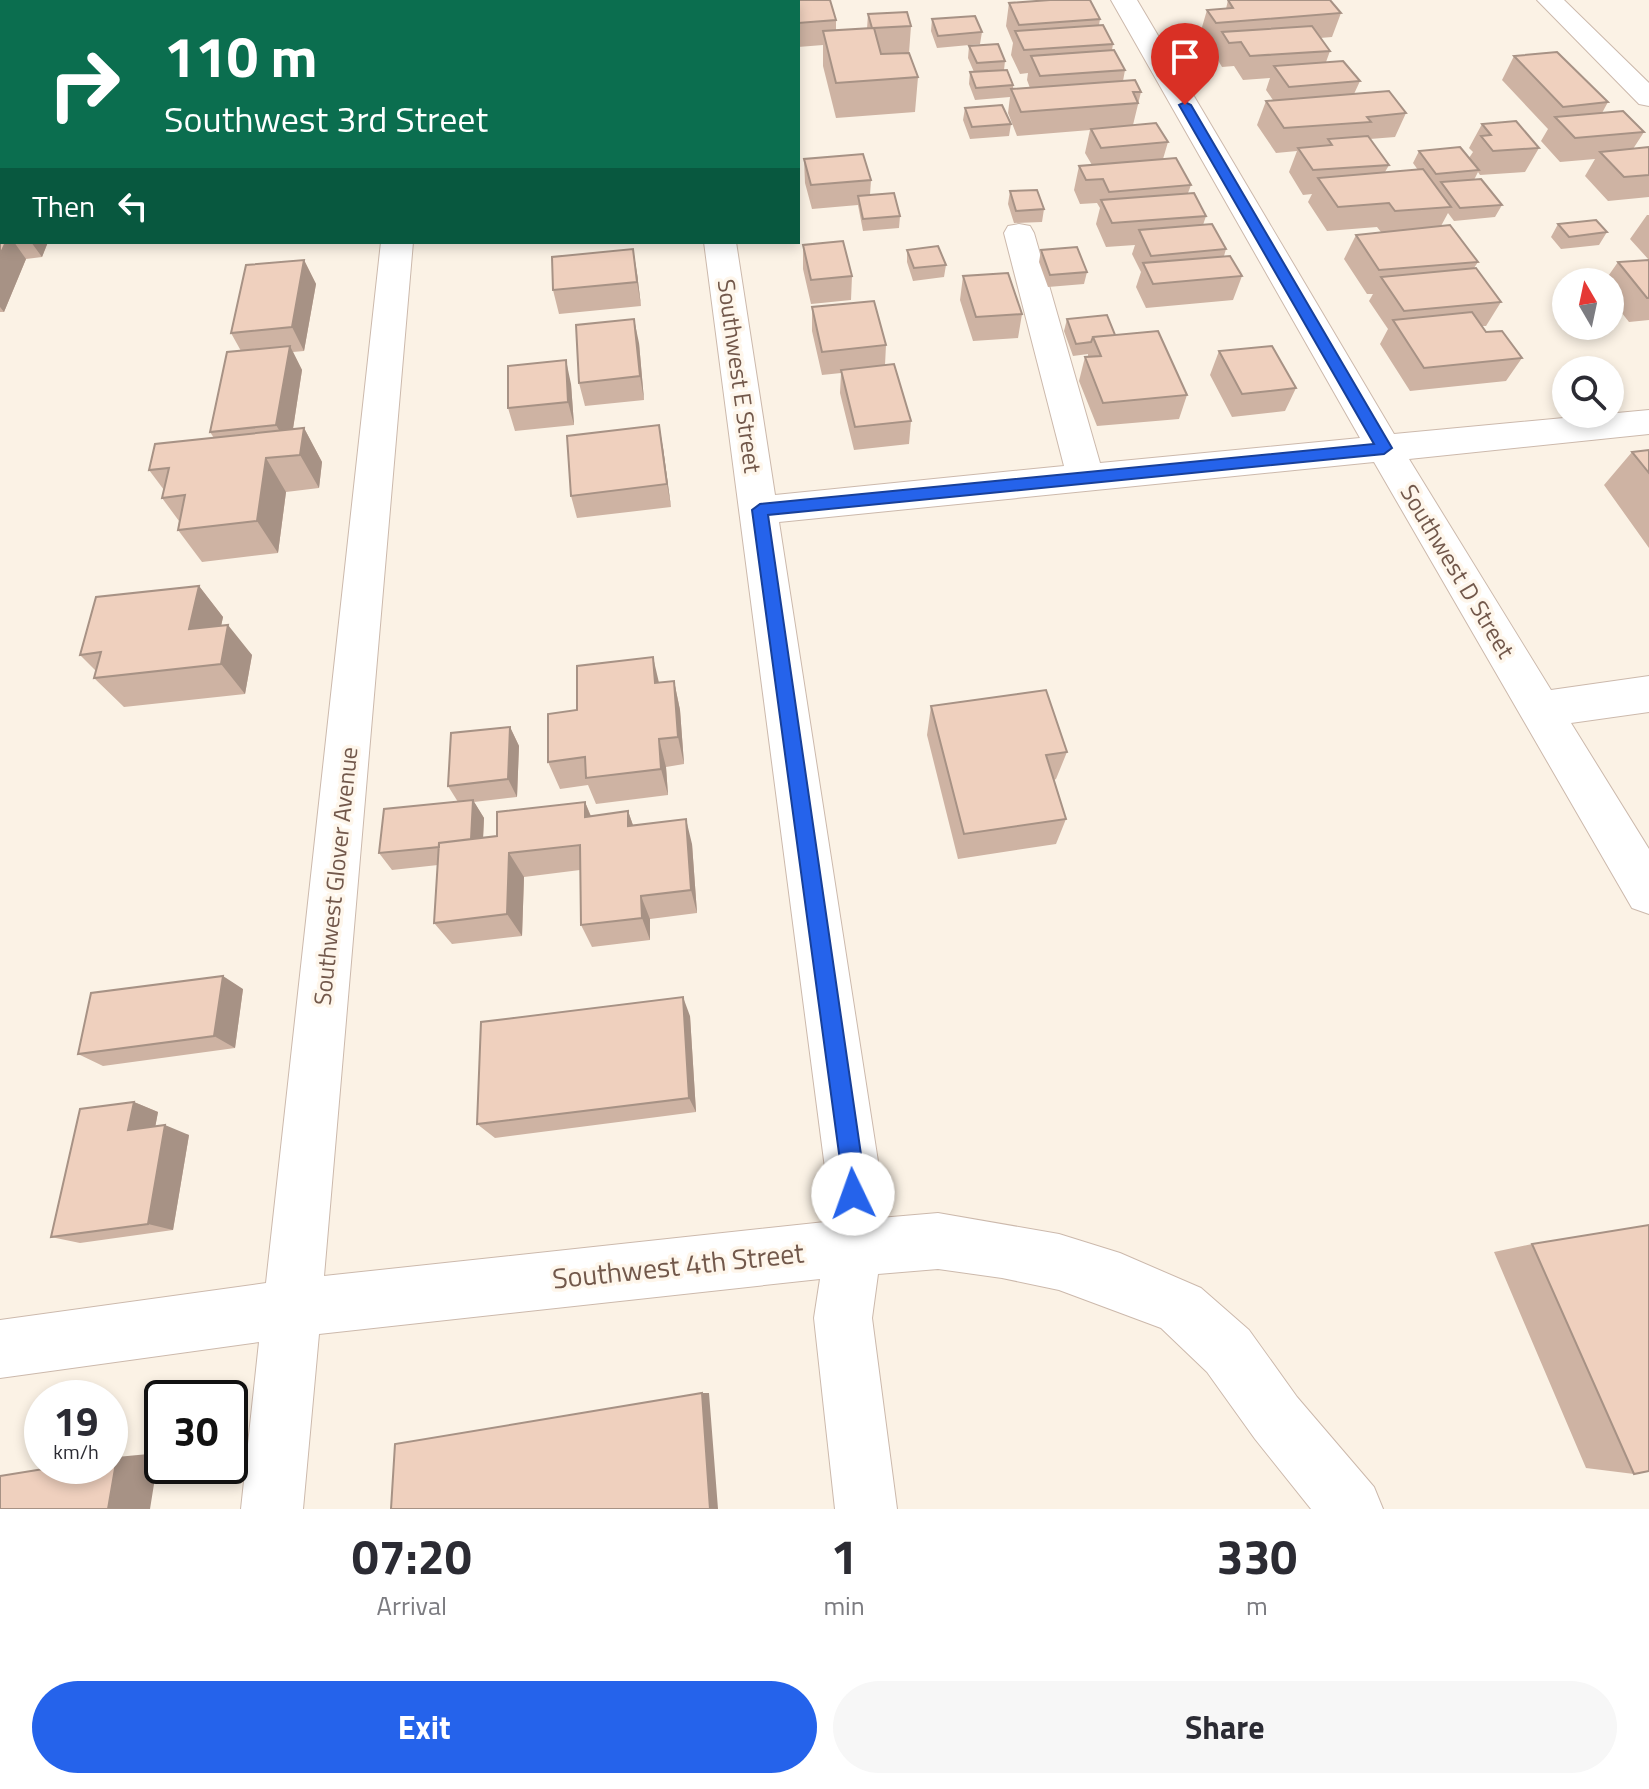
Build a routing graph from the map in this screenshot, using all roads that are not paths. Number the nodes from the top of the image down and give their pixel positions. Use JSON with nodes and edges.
{"nodes":[{"id":1,"x":1124,"y":0,"type":"edge"},
{"id":2,"x":1550,"y":0,"type":"edge"},
{"id":3,"x":1649,"y":98,"type":"edge"},
{"id":4,"x":1019,"y":233,"type":"dead end"},
{"id":5,"x":397,"y":244,"type":"edge"},
{"id":6,"x":720,"y":244,"type":"edge"},
{"id":7,"x":1649,"y":422,"type":"edge"},
{"id":8,"x":1384,"y":448,"type":"junction"},
{"id":9,"x":1086,"y":478,"type":"junction"},
{"id":10,"x":760,"y":510,"type":"junction"},
{"id":11,"x":1649,"y":694,"type":"edge"},
{"id":12,"x":1540,"y":709,"type":"junction"},
{"id":13,"x":1649,"y":892,"type":"edge"},
{"id":14,"x":853,"y":1247,"type":"junction"},
{"id":15,"x":292,"y":1308,"type":"junction"},
{"id":16,"x":0,"y":1349,"type":"edge"},
{"id":17,"x":272,"y":1509,"type":"edge"},
{"id":18,"x":866,"y":1509,"type":"edge"},
{"id":19,"x":1352,"y":1509,"type":"edge"}],
"edges":[{"from":1,"to":8,"type":"street","name":"Southwest D Street"},
{"from":2,"to":3,"type":"street"},
{"from":4,"to":9,"type":"street"},
{"from":5,"to":15,"type":"street","name":"Southwest Glover Avenue"},
{"from":6,"to":10,"type":"street","name":"Southwest E Street"},
{"from":7,"to":8,"type":"street"},
{"from":8,"to":9,"type":"street"},
{"from":8,"to":12,"type":"street","name":"Southwest D Street"},
{"from":9,"to":10,"type":"street"},
{"from":10,"to":14,"type":"street","name":"Southwest E Street"},
{"from":11,"to":12,"type":"street"},
{"from":12,"to":13,"type":"street","name":"Southwest D Street"},
{"from":14,"to":15,"type":"street","name":"Southwest 4th Street"},
{"from":14,"to":18,"type":"street","name":"Southwest E Street"},
{"from":14,"to":19,"type":"street","name":"Southwest 4th Street"},
{"from":15,"to":16,"type":"street","name":"Southwest 4th Street"},
{"from":15,"to":17,"type":"street","name":"Southwest Glover Avenue"}]}
